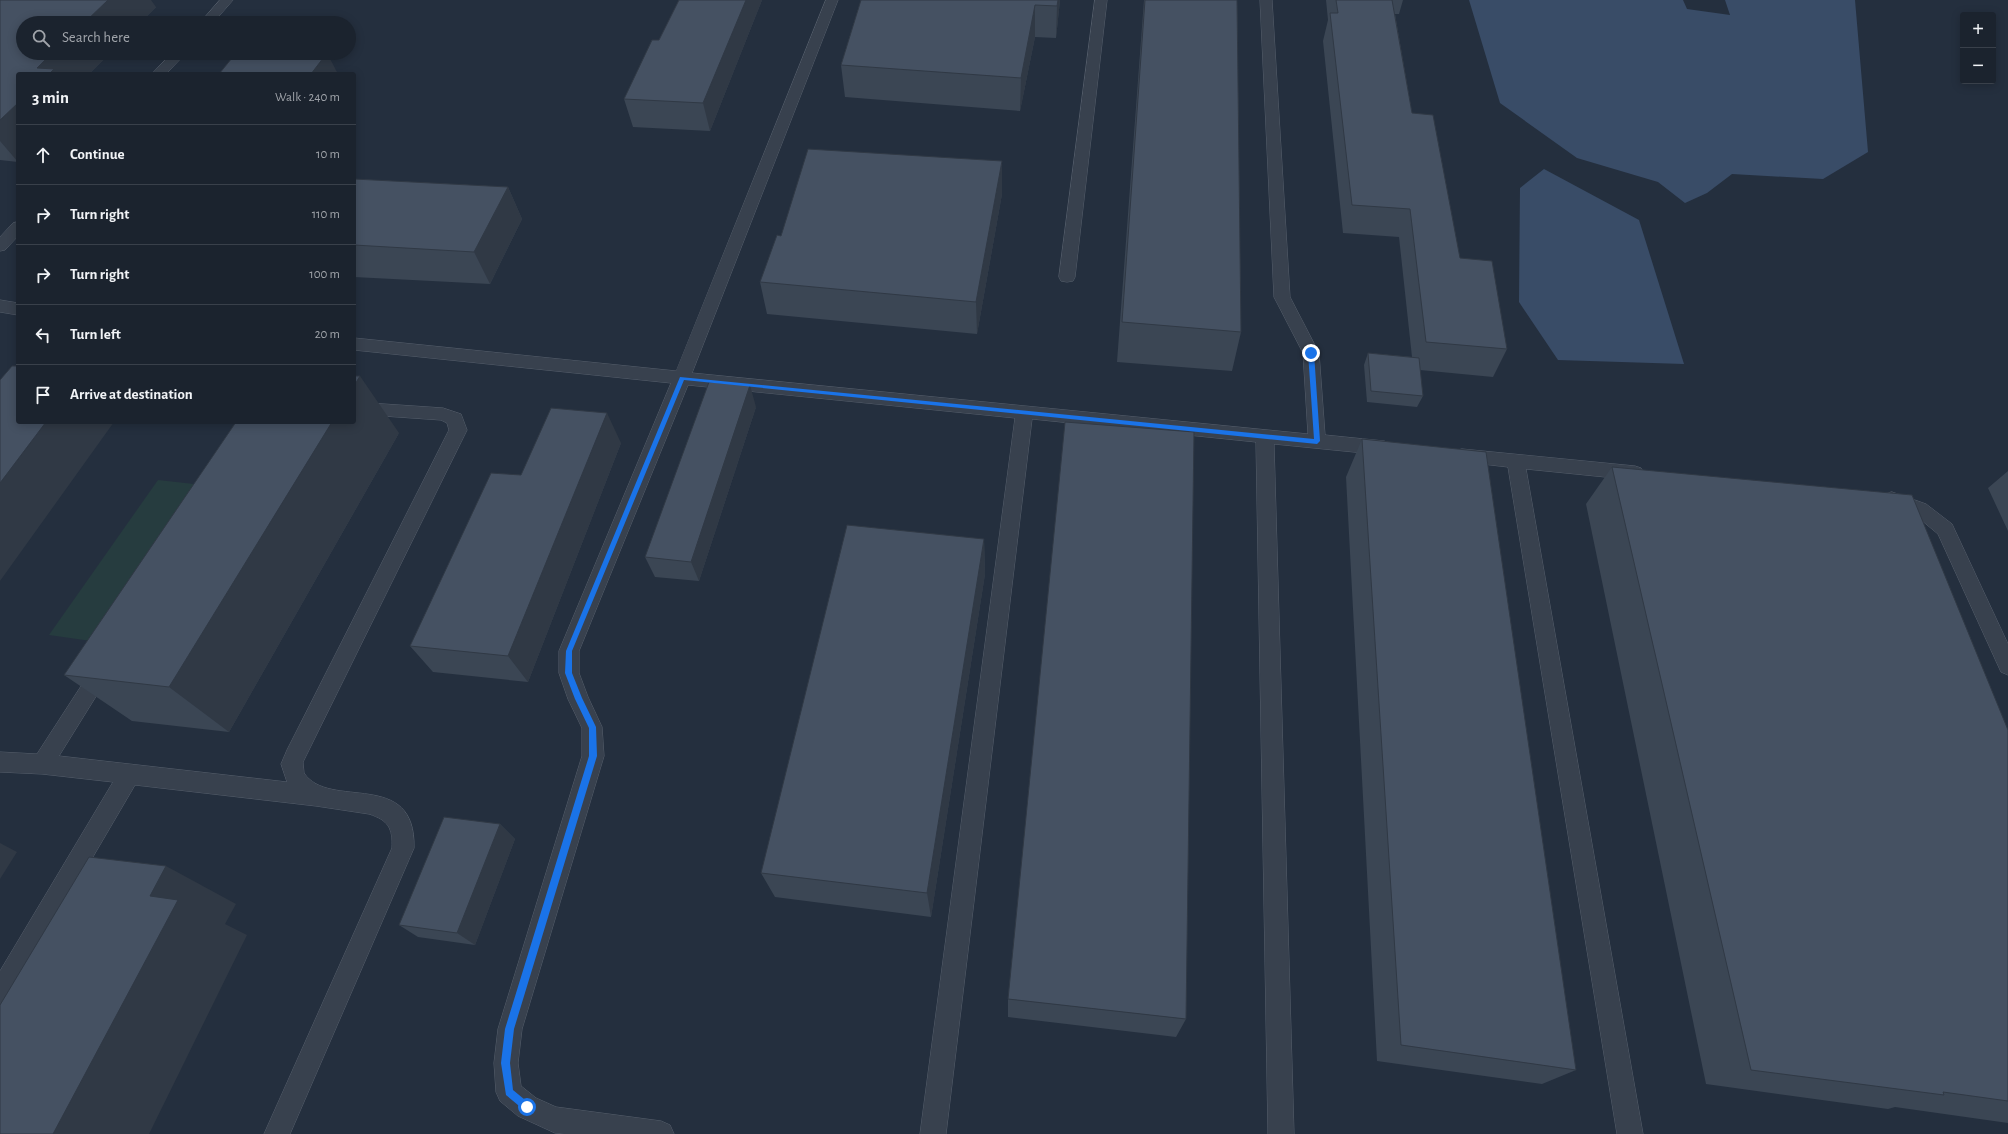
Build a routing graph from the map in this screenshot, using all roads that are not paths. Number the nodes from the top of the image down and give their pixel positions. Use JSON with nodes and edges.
{"nodes":[{"id":1,"x":228,"y":0,"type":"edge"},
{"id":2,"x":832,"y":0,"type":"edge"},
{"id":3,"x":1101,"y":0,"type":"edge"},
{"id":4,"x":1266,"y":0,"type":"edge"},
{"id":5,"x":213,"y":16,"type":"edge"},
{"id":6,"x":172,"y":60,"type":"edge"},
{"id":7,"x":161,"y":72,"type":"edge"},
{"id":8,"x":16,"y":229,"type":"edge"},
{"id":9,"x":0,"y":246,"type":"edge"},
{"id":10,"x":1067,"y":277,"type":"dead end"},
{"id":11,"x":0,"y":306,"type":"edge"},
{"id":12,"x":16,"y":309,"type":"edge"},
{"id":13,"x":356,"y":344,"type":"edge"},
{"id":14,"x":682,"y":378,"type":"junction"},
{"id":15,"x":356,"y":408,"type":"edge"},
{"id":16,"x":1024,"y":412,"type":"junction"},
{"id":17,"x":1265,"y":436,"type":"junction"},
{"id":18,"x":1317,"y":441,"type":"junction"},
{"id":19,"x":1401,"y":450,"type":"edge"},
{"id":20,"x":1447,"y":454,"type":"edge"},
{"id":21,"x":1516,"y":461,"type":"junction"},
{"id":22,"x":1650,"y":475,"type":"edge"},
{"id":23,"x":1879,"y":498,"type":"edge"},
{"id":24,"x":112,"y":657,"type":"edge"},
{"id":25,"x":2008,"y":666,"type":"edge"},
{"id":26,"x":0,"y":762,"type":"edge"},
{"id":27,"x":42,"y":764,"type":"junction"},
{"id":28,"x":130,"y":774,"type":"junction"},
{"id":29,"x":315,"y":796,"type":"junction"},
{"id":30,"x":0,"y":994,"type":"edge"},
{"id":31,"x":277,"y":1134,"type":"edge"},
{"id":32,"x":661,"y":1134,"type":"edge"},
{"id":33,"x":933,"y":1134,"type":"edge"},
{"id":34,"x":1281,"y":1134,"type":"edge"},
{"id":35,"x":1630,"y":1134,"type":"edge"}],
"edges":[{"from":1,"to":5,"type":"lane"},
{"from":2,"to":14,"type":"lane"},
{"from":3,"to":10,"type":"lane"},
{"from":4,"to":18,"type":"lane"},
{"from":6,"to":7,"type":"lane"},
{"from":8,"to":9,"type":"lane"},
{"from":11,"to":12,"type":"lane"},
{"from":13,"to":14,"type":"lane"},
{"from":14,"to":16,"type":"lane"},
{"from":14,"to":32,"type":"lane"},
{"from":15,"to":29,"type":"lane"},
{"from":16,"to":17,"type":"lane"},
{"from":16,"to":33,"type":"lane"},
{"from":17,"to":18,"type":"lane"},
{"from":17,"to":34,"type":"lane"},
{"from":18,"to":19,"type":"lane"},
{"from":20,"to":21,"type":"lane"},
{"from":21,"to":22,"type":"lane"},
{"from":21,"to":35,"type":"lane"},
{"from":23,"to":25,"type":"lane"},
{"from":24,"to":27,"type":"lane"},
{"from":26,"to":27,"type":"lane"},
{"from":27,"to":28,"type":"lane"},
{"from":28,"to":29,"type":"lane"},
{"from":28,"to":30,"type":"lane"},
{"from":29,"to":31,"type":"lane"}]}
